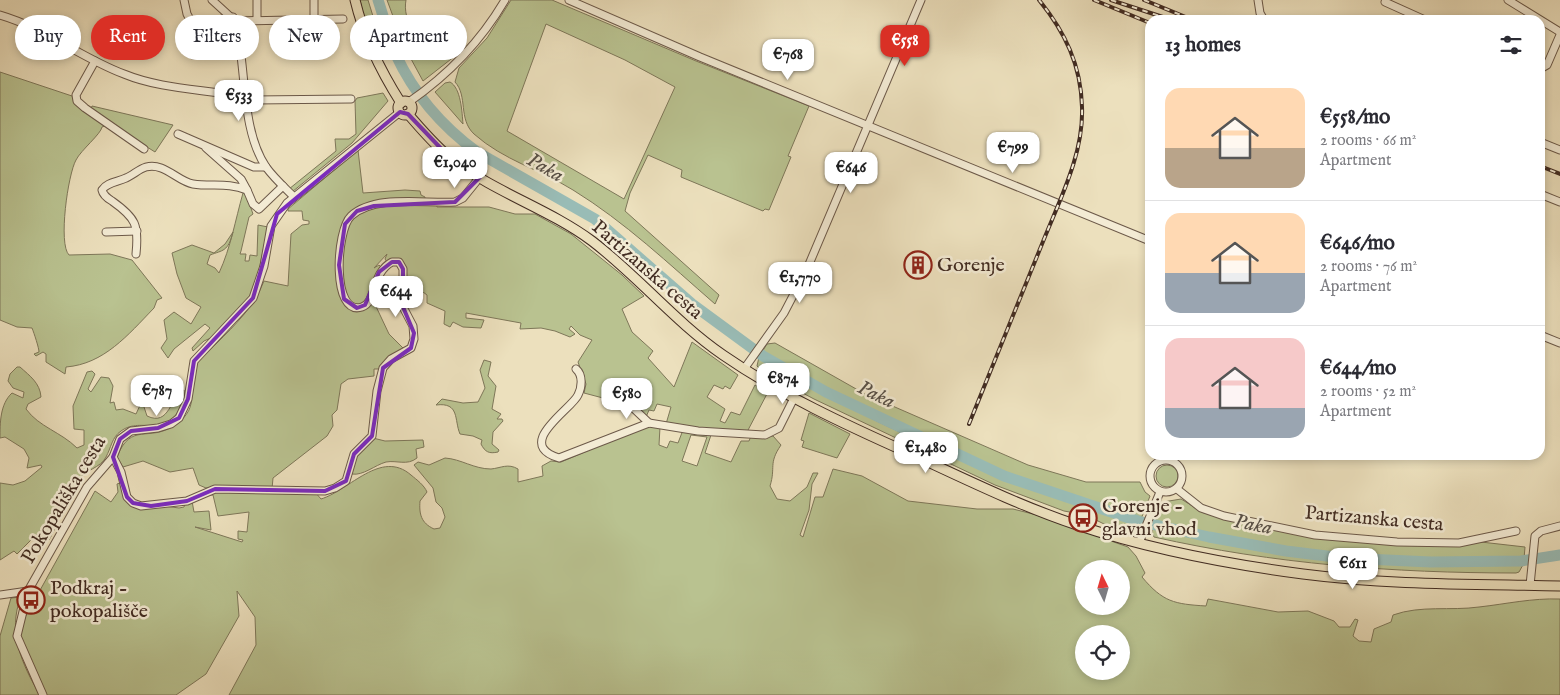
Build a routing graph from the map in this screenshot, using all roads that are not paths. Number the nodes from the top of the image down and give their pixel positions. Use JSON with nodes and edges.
{"nodes":[{"id":1,"x":184,"y":0,"type":"edge"},
{"id":2,"x":212,"y":0,"type":"edge"},
{"id":3,"x":257,"y":0,"type":"edge"},
{"id":4,"x":314,"y":0,"type":"edge"},
{"id":5,"x":355,"y":0,"type":"edge"},
{"id":6,"x":505,"y":0,"type":"edge"},
{"id":7,"x":569,"y":0,"type":"edge"},
{"id":8,"x":921,"y":0,"type":"edge"},
{"id":9,"x":1258,"y":0,"type":"edge"},
{"id":10,"x":1508,"y":0,"type":"edge"},
{"id":11,"x":1385,"y":2,"type":"dead end"},
{"id":12,"x":0,"y":15,"type":"edge"},
{"id":13,"x":189,"y":15,"type":"edge"},
{"id":14,"x":229,"y":15,"type":"edge"},
{"id":15,"x":257,"y":15,"type":"edge"},
{"id":16,"x":314,"y":15,"type":"edge"},
{"id":17,"x":1261,"y":15,"type":"edge"},
{"id":18,"x":1413,"y":15,"type":"edge"},
{"id":19,"x":1531,"y":15,"type":"edge"},
{"id":20,"x":1545,"y":24,"type":"edge"},
{"id":21,"x":1560,"y":34,"type":"edge"},
{"id":22,"x":91,"y":58,"type":"edge"},
{"id":23,"x":95,"y":60,"type":"joint"},
{"id":24,"x":241,"y":60,"type":"edge"},
{"id":25,"x":1545,"y":66,"type":"edge"},
{"id":26,"x":247,"y":97,"type":"junction"},
{"id":27,"x":351,"y":99,"type":"dead end"},
{"id":28,"x":407,"y":106,"type":"junction"},
{"id":29,"x":869,"y":126,"type":"junction"},
{"id":30,"x":178,"y":134,"type":"dead end"},
{"id":31,"x":1545,"y":144,"type":"edge"},
{"id":32,"x":204,"y":146,"type":"junction"},
{"id":33,"x":144,"y":149,"type":"dead end"},
{"id":34,"x":1560,"y":150,"type":"edge"},
{"id":35,"x":266,"y":166,"type":"junction"},
{"id":36,"x":480,"y":177,"type":"junction"},
{"id":37,"x":283,"y":186,"type":"junction"},
{"id":38,"x":246,"y":190,"type":"junction"},
{"id":39,"x":1545,"y":196,"type":"edge"},
{"id":40,"x":294,"y":197,"type":"junction"},
{"id":41,"x":1560,"y":202,"type":"edge"},
{"id":42,"x":137,"y":231,"type":"junction"},
{"id":43,"x":106,"y":232,"type":"dead end"},
{"id":44,"x":1145,"y":239,"type":"edge"},
{"id":45,"x":136,"y":254,"type":"dead end"},
{"id":46,"x":1545,"y":337,"type":"edge"},
{"id":47,"x":1560,"y":343,"type":"edge"},
{"id":48,"x":576,"y":369,"type":"dead end"},
{"id":49,"x":744,"y":369,"type":"junction"},
{"id":50,"x":794,"y":398,"type":"junction"},
{"id":51,"x":632,"y":399,"type":"dead end"},
{"id":52,"x":649,"y":423,"type":"junction"},
{"id":53,"x":113,"y":457,"type":"junction"},
{"id":54,"x":1166,"y":460,"type":"edge"},
{"id":55,"x":1175,"y":460,"type":"edge"},
{"id":56,"x":1177,"y":489,"type":"junction"},
{"id":57,"x":1160,"y":492,"type":"junction"},
{"id":58,"x":1560,"y":526,"type":"edge"},
{"id":59,"x":1516,"y":531,"type":"dead end"},
{"id":60,"x":1139,"y":543,"type":"junction"},
{"id":61,"x":1530,"y":585,"type":"junction"},
{"id":62,"x":1560,"y":586,"type":"edge"},
{"id":63,"x":28,"y":591,"type":"junction"},
{"id":64,"x":0,"y":595,"type":"edge"},
{"id":65,"x":43,"y":695,"type":"edge"}],
"edges":[{"from":1,"to":13,"type":"street"},
{"from":2,"to":14,"type":"street"},
{"from":3,"to":15,"type":"street"},
{"from":4,"to":16,"type":"street"},
{"from":5,"to":28,"type":"main road","name":"Partizanska cesta"},
{"from":6,"to":28,"type":"street"},
{"from":7,"to":29,"type":"street"},
{"from":8,"to":29,"type":"street"},
{"from":9,"to":17,"type":"street"},
{"from":10,"to":19,"type":"street"},
{"from":11,"to":18,"type":"street"},
{"from":12,"to":22,"type":"street"},
{"from":20,"to":21,"type":"street"},
{"from":21,"to":25,"type":"street"},
{"from":23,"to":26,"type":"street"},
{"from":23,"to":33,"type":"street"},
{"from":24,"to":26,"type":"street"},
{"from":26,"to":27,"type":"street"},
{"from":26,"to":35,"type":"street"},
{"from":28,"to":36,"type":"main road","name":"Partizanska cesta"},
{"from":28,"to":40,"type":"street"},
{"from":29,"to":44,"type":"street"},
{"from":29,"to":49,"type":"street"},
{"from":30,"to":32,"type":"street"},
{"from":31,"to":34,"type":"street"},
{"from":32,"to":35,"type":"street"},
{"from":32,"to":38,"type":"street"},
{"from":35,"to":37,"type":"street"},
{"from":36,"to":49,"type":"main road","name":"Partizanska cesta"},
{"from":36,"to":53,"type":"street"},
{"from":37,"to":38,"type":"street"},
{"from":37,"to":40,"type":"street"},
{"from":38,"to":42,"type":"street"},
{"from":39,"to":41,"type":"street"},
{"from":40,"to":53,"type":"street","name":"Pokopališka cesta"},
{"from":42,"to":43,"type":"street"},
{"from":42,"to":45,"type":"street"},
{"from":46,"to":47,"type":"street"},
{"from":48,"to":52,"type":"street"},
{"from":49,"to":50,"type":"main road","name":"Partizanska cesta"},
{"from":50,"to":52,"type":"street"},
{"from":50,"to":60,"type":"main road","name":"Partizanska cesta"},
{"from":51,"to":52,"type":"street"},
{"from":53,"to":63,"type":"street","name":"Pokopališka cesta"},
{"from":54,"to":57,"type":"street"},
{"from":55,"to":56,"type":"street"},
{"from":56,"to":57,"type":"street"},
{"from":56,"to":59,"type":"street","name":"Partizanska cesta"},
{"from":57,"to":60,"type":"street"},
{"from":58,"to":61,"type":"street"},
{"from":60,"to":61,"type":"main road","name":"Partizanska cesta"},
{"from":61,"to":62,"type":"main road","name":"Partizanska cesta"},
{"from":63,"to":64,"type":"street"},
{"from":63,"to":65,"type":"street","name":"Pokopališka cesta"}]}
